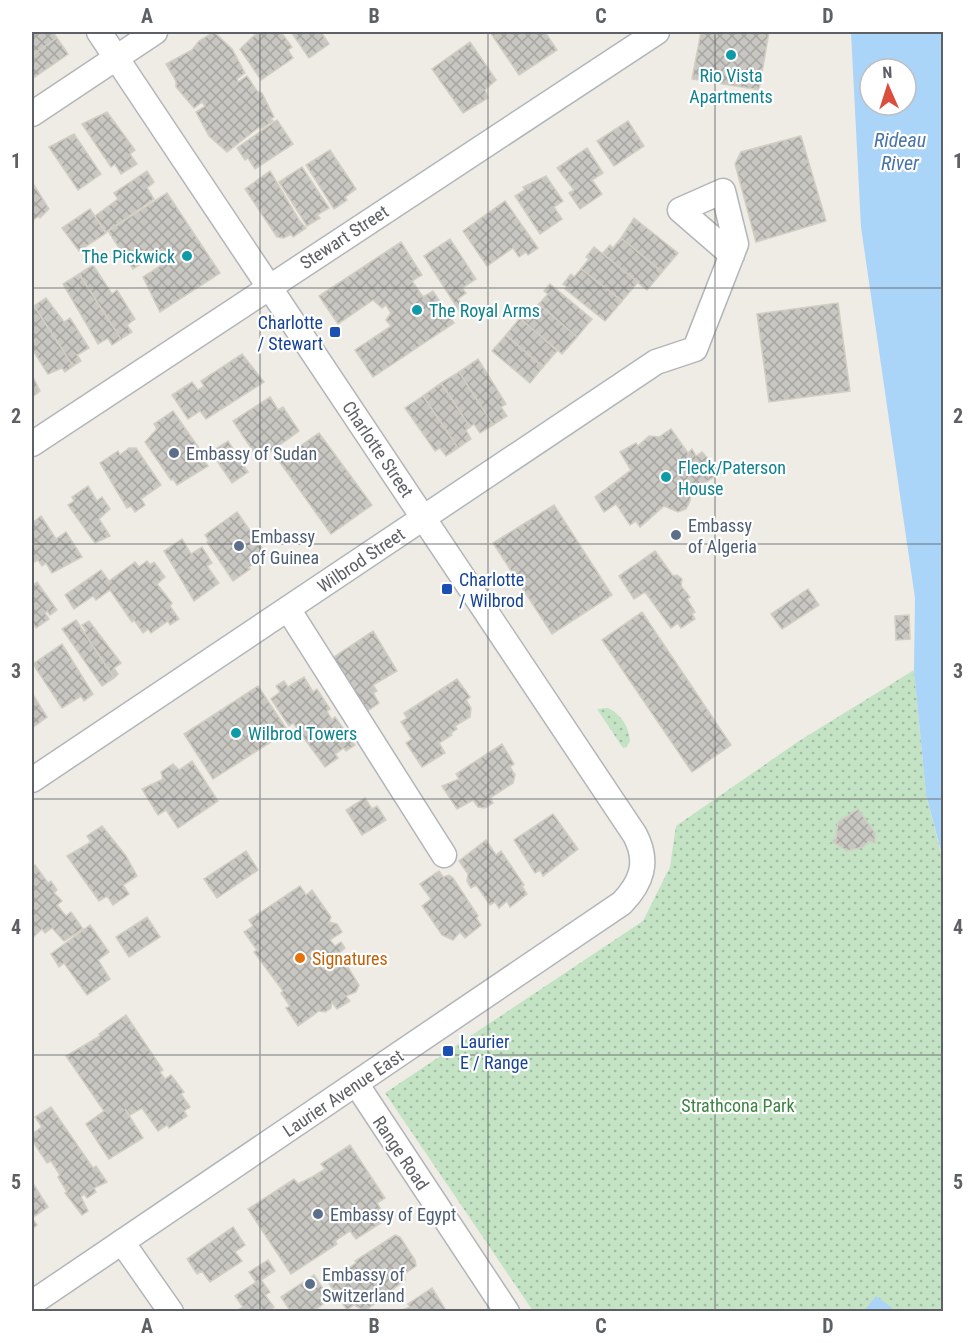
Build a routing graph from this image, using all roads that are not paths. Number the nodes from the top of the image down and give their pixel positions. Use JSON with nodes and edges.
{"nodes":[{"id":1,"x":99,"y":32,"type":"edge"},
{"id":2,"x":155,"y":32,"type":"edge"},
{"id":3,"x":657,"y":32,"type":"edge"},
{"id":4,"x":116,"y":58,"type":"junction"},
{"id":5,"x":32,"y":114,"type":"edge"},
{"id":6,"x":732,"y":255,"type":"dead end"},
{"id":7,"x":269,"y":286,"type":"junction"},
{"id":8,"x":32,"y":444,"type":"edge"},
{"id":9,"x":424,"y":518,"type":"junction"},
{"id":10,"x":288,"y":609,"type":"junction"},
{"id":11,"x":32,"y":780,"type":"edge"},
{"id":12,"x":444,"y":855,"type":"dead end"},
{"id":13,"x":642,"y":872,"type":"joint"},
{"id":14,"x":357,"y":1085,"type":"junction"},
{"id":15,"x":122,"y":1242,"type":"junction"},
{"id":16,"x":32,"y":1303,"type":"edge"},
{"id":17,"x":171,"y":1311,"type":"edge"},
{"id":18,"x":507,"y":1311,"type":"edge"}],
"edges":[{"from":1,"to":4,"type":"street","name":"Charlotte Street"},
{"from":2,"to":4,"type":"street"},
{"from":3,"to":7,"type":"street","name":"Stewart Street"},
{"from":4,"to":5,"type":"street"},
{"from":4,"to":7,"type":"street","name":"Charlotte Street"},
{"from":6,"to":9,"type":"street","name":"Wilbrod Street"},
{"from":7,"to":8,"type":"street","name":"Stewart Street"},
{"from":7,"to":9,"type":"street","name":"Charlotte Street"},
{"from":9,"to":10,"type":"street","name":"Wilbrod Street"},
{"from":9,"to":13,"type":"street","name":"Charlotte Street"},
{"from":10,"to":11,"type":"street","name":"Wilbrod Street"},
{"from":10,"to":12,"type":"street"},
{"from":13,"to":14,"type":"street","name":"Laurier Avenue East"},
{"from":14,"to":15,"type":"street","name":"Laurier Avenue East"},
{"from":14,"to":18,"type":"street","name":"Range Road"},
{"from":15,"to":16,"type":"street","name":"Laurier Avenue East"},
{"from":15,"to":17,"type":"street"}]}
